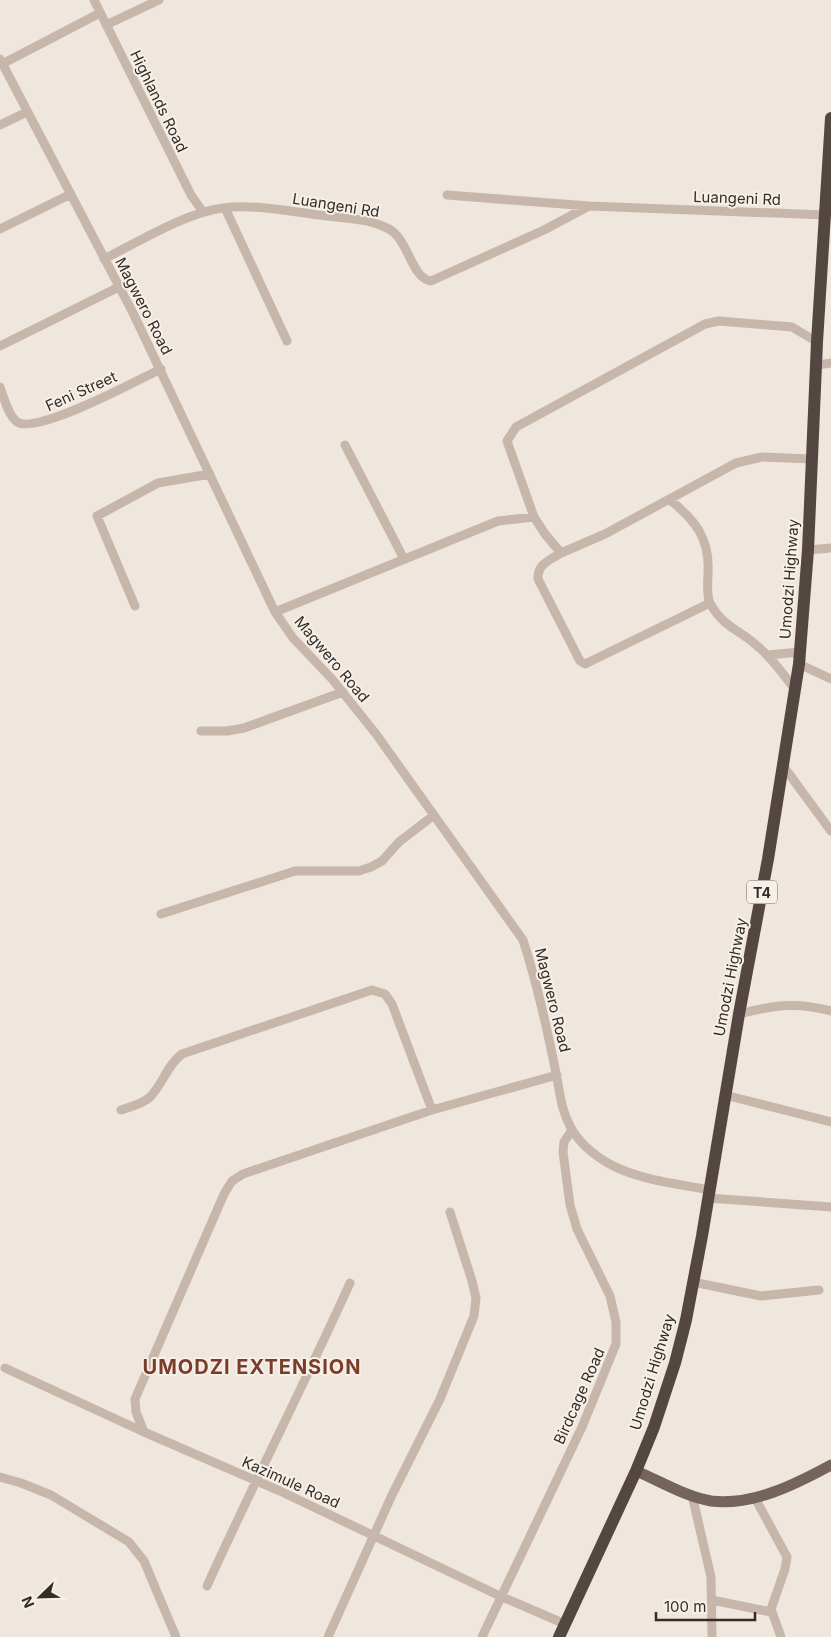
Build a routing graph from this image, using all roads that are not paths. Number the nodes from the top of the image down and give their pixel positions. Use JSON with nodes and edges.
{"nodes":[{"id":1,"x":94,"y":0,"type":"edge"},
{"id":2,"x":158,"y":0,"type":"edge"},
{"id":3,"x":100,"y":13,"type":"junction"},
{"id":4,"x":106,"y":25,"type":"junction"},
{"id":5,"x":1,"y":61,"type":"edge"},
{"id":6,"x":27,"y":112,"type":"junction"},
{"id":7,"x":831,"y":118,"type":"edge"},
{"id":8,"x":0,"y":125,"type":"edge"},
{"id":9,"x":830,"y":141,"type":"edge"},
{"id":10,"x":829,"y":174,"type":"edge"},
{"id":11,"x":71,"y":194,"type":"junction"},
{"id":12,"x":447,"y":195,"type":"dead end"},
{"id":13,"x":589,"y":206,"type":"junction"},
{"id":14,"x":225,"y":208,"type":"junction"},
{"id":15,"x":203,"y":212,"type":"junction"},
{"id":16,"x":825,"y":214,"type":"junction"},
{"id":17,"x":0,"y":229,"type":"edge"},
{"id":18,"x":104,"y":259,"type":"junction"},
{"id":19,"x":827,"y":260,"type":"edge"},
{"id":20,"x":119,"y":287,"type":"junction"},
{"id":21,"x":288,"y":341,"type":"dead end"},
{"id":22,"x":818,"y":342,"type":"junction"},
{"id":23,"x":0,"y":346,"type":"edge"},
{"id":24,"x":831,"y":363,"type":"edge"},
{"id":25,"x":817,"y":365,"type":"junction"},
{"id":26,"x":161,"y":369,"type":"junction"},
{"id":27,"x":0,"y":388,"type":"edge"},
{"id":28,"x":345,"y":445,"type":"dead end"},
{"id":29,"x":812,"y":459,"type":"junction"},
{"id":30,"x":210,"y":474,"type":"junction"},
{"id":31,"x":669,"y":499,"type":"junction"},
{"id":32,"x":534,"y":517,"type":"junction"},
{"id":33,"x":831,"y":548,"type":"edge"},
{"id":34,"x":808,"y":550,"type":"junction"},
{"id":35,"x":561,"y":553,"type":"junction"},
{"id":36,"x":404,"y":559,"type":"junction"},
{"id":37,"x":710,"y":603,"type":"junction"},
{"id":38,"x":135,"y":606,"type":"dead end"},
{"id":39,"x":276,"y":612,"type":"junction"},
{"id":40,"x":768,"y":655,"type":"junction"},
{"id":41,"x":800,"y":658,"type":"junction"},
{"id":42,"x":831,"y":679,"type":"edge"},
{"id":43,"x":796,"y":690,"type":"junction"},
{"id":44,"x":342,"y":692,"type":"junction"},
{"id":45,"x":201,"y":731,"type":"dead end"},
{"id":46,"x":784,"y":767,"type":"junction"},
{"id":47,"x":434,"y":815,"type":"junction"},
{"id":48,"x":831,"y":831,"type":"edge"},
{"id":49,"x":161,"y":914,"type":"dead end"},
{"id":50,"x":831,"y":1010,"type":"edge"},
{"id":51,"x":739,"y":1014,"type":"junction"},
{"id":52,"x":557,"y":1075,"type":"junction"},
{"id":53,"x":725,"y":1095,"type":"junction"},
{"id":54,"x":121,"y":1110,"type":"dead end"},
{"id":55,"x":432,"y":1110,"type":"junction"},
{"id":56,"x":831,"y":1122,"type":"edge"},
{"id":57,"x":572,"y":1130,"type":"junction"},
{"id":58,"x":708,"y":1194,"type":"junction"},
{"id":59,"x":831,"y":1207,"type":"edge"},
{"id":60,"x":450,"y":1212,"type":"dead end"},
{"id":61,"x":693,"y":1282,"type":"junction"},
{"id":62,"x":350,"y":1283,"type":"dead end"},
{"id":63,"x":819,"y":1290,"type":"dead end"},
{"id":64,"x":5,"y":1368,"type":"dead end"},
{"id":65,"x":144,"y":1432,"type":"junction"},
{"id":66,"x":831,"y":1465,"type":"edge"},
{"id":67,"x":636,"y":1471,"type":"junction"},
{"id":68,"x":0,"y":1477,"type":"edge"},
{"id":69,"x":254,"y":1480,"type":"junction"},
{"id":70,"x":692,"y":1495,"type":"junction"},
{"id":71,"x":755,"y":1498,"type":"junction"},
{"id":72,"x":375,"y":1536,"type":"junction"},
{"id":73,"x":207,"y":1586,"type":"dead end"},
{"id":74,"x":500,"y":1596,"type":"junction"},
{"id":75,"x":712,"y":1600,"type":"junction"},
{"id":76,"x":771,"y":1612,"type":"junction"},
{"id":77,"x":565,"y":1624,"type":"junction"},
{"id":78,"x":176,"y":1637,"type":"edge"},
{"id":79,"x":328,"y":1637,"type":"edge"},
{"id":80,"x":482,"y":1637,"type":"edge"},
{"id":81,"x":559,"y":1637,"type":"edge"},
{"id":82,"x":712,"y":1637,"type":"edge"},
{"id":83,"x":781,"y":1637,"type":"edge"}],
"edges":[{"from":1,"to":3,"type":"street","name":"Highlands Road"},
{"from":2,"to":4,"type":"street"},
{"from":3,"to":4,"type":"street","name":"Highlands Road"},
{"from":3,"to":5,"type":"street"},
{"from":4,"to":15,"type":"street","name":"Highlands Road"},
{"from":5,"to":6,"type":"street","name":"Magwero Road"},
{"from":6,"to":8,"type":"street"},
{"from":6,"to":11,"type":"street","name":"Magwero Road"},
{"from":7,"to":9,"type":"highway","name":"Umodzi Highway","number":"T4"},
{"from":9,"to":10,"type":"highway","name":"Umodzi Highway","number":"T4"},
{"from":10,"to":16,"type":"highway","name":"Umodzi Highway","number":"T4"},
{"from":11,"to":17,"type":"street"},
{"from":11,"to":18,"type":"street","name":"Magwero Road"},
{"from":12,"to":13,"type":"street","name":"Luangeni Rd"},
{"from":13,"to":14,"type":"street","name":"Luangeni Rd"},
{"from":13,"to":16,"type":"street","name":"Luangeni Rd"},
{"from":14,"to":15,"type":"street","name":"Luangeni Rd"},
{"from":14,"to":21,"type":"street"},
{"from":15,"to":18,"type":"street","name":"Luangeni Rd"},
{"from":16,"to":19,"type":"highway","name":"Umodzi Highway","number":"T4"},
{"from":18,"to":20,"type":"street","name":"Magwero Road"},
{"from":19,"to":22,"type":"highway","name":"Umodzi Highway","number":"T4"},
{"from":20,"to":23,"type":"street"},
{"from":20,"to":26,"type":"street","name":"Magwero Road"},
{"from":22,"to":25,"type":"highway","name":"Umodzi Highway","number":"T4"},
{"from":22,"to":32,"type":"street"},
{"from":24,"to":25,"type":"street"},
{"from":25,"to":29,"type":"highway","name":"Umodzi Highway","number":"T4"},
{"from":26,"to":27,"type":"street","name":"Feni Street"},
{"from":26,"to":30,"type":"street","name":"Magwero Road"},
{"from":28,"to":36,"type":"street"},
{"from":29,"to":31,"type":"street"},
{"from":29,"to":34,"type":"highway","name":"Umodzi Highway","number":"T4"},
{"from":30,"to":38,"type":"street"},
{"from":30,"to":39,"type":"street","name":"Magwero Road"},
{"from":31,"to":35,"type":"street"},
{"from":31,"to":37,"type":"street"},
{"from":32,"to":35,"type":"street"},
{"from":32,"to":36,"type":"street"},
{"from":33,"to":34,"type":"street"},
{"from":34,"to":41,"type":"highway","name":"Umodzi Highway","number":"T4"},
{"from":35,"to":37,"type":"street"},
{"from":36,"to":39,"type":"street"},
{"from":37,"to":40,"type":"street"},
{"from":39,"to":44,"type":"street","name":"Magwero Road"},
{"from":40,"to":41,"type":"street"},
{"from":40,"to":43,"type":"street"},
{"from":41,"to":42,"type":"street"},
{"from":41,"to":43,"type":"highway","name":"Umodzi Highway","number":"T4"},
{"from":43,"to":46,"type":"highway","name":"Umodzi Highway","number":"T4"},
{"from":44,"to":45,"type":"street"},
{"from":44,"to":47,"type":"street","name":"Magwero Road"},
{"from":46,"to":48,"type":"street"},
{"from":46,"to":51,"type":"highway","name":"Umodzi Highway","number":"T4"},
{"from":47,"to":49,"type":"street"},
{"from":47,"to":52,"type":"street","name":"Magwero Road"},
{"from":50,"to":51,"type":"street"},
{"from":51,"to":53,"type":"highway","name":"Umodzi Highway","number":"T4"},
{"from":52,"to":55,"type":"street"},
{"from":52,"to":57,"type":"street","name":"Magwero Road"},
{"from":53,"to":56,"type":"street"},
{"from":53,"to":58,"type":"highway","name":"Umodzi Highway","number":"T4"},
{"from":54,"to":55,"type":"street"},
{"from":55,"to":65,"type":"street"},
{"from":57,"to":58,"type":"street","name":"Magwero Road"},
{"from":57,"to":74,"type":"street","name":"Birdcage Road"},
{"from":58,"to":59,"type":"street","name":"Magwero Road"},
{"from":58,"to":61,"type":"highway","name":"Umodzi Highway","number":"T4"},
{"from":60,"to":72,"type":"street"},
{"from":61,"to":63,"type":"street"},
{"from":61,"to":67,"type":"highway","name":"Umodzi Highway","number":"T4"},
{"from":62,"to":69,"type":"street"},
{"from":64,"to":65,"type":"street","name":"Kazimule Road"},
{"from":65,"to":69,"type":"street","name":"Kazimule Road"},
{"from":66,"to":71,"type":"main road"},
{"from":67,"to":70,"type":"main road"},
{"from":67,"to":77,"type":"highway","name":"Umodzi Highway","number":"T4"},
{"from":68,"to":78,"type":"street"},
{"from":69,"to":72,"type":"street","name":"Kazimule Road"},
{"from":69,"to":73,"type":"street"},
{"from":70,"to":71,"type":"main road"},
{"from":70,"to":75,"type":"street"},
{"from":71,"to":76,"type":"street"},
{"from":72,"to":74,"type":"street","name":"Kazimule Road"},
{"from":72,"to":79,"type":"street"},
{"from":74,"to":77,"type":"street","name":"Kazimule Road"},
{"from":74,"to":80,"type":"street","name":"Birdcage Road"},
{"from":75,"to":76,"type":"street"},
{"from":75,"to":82,"type":"street"},
{"from":76,"to":83,"type":"street"},
{"from":77,"to":81,"type":"highway","name":"Umodzi Highway","number":"T4"}]}
